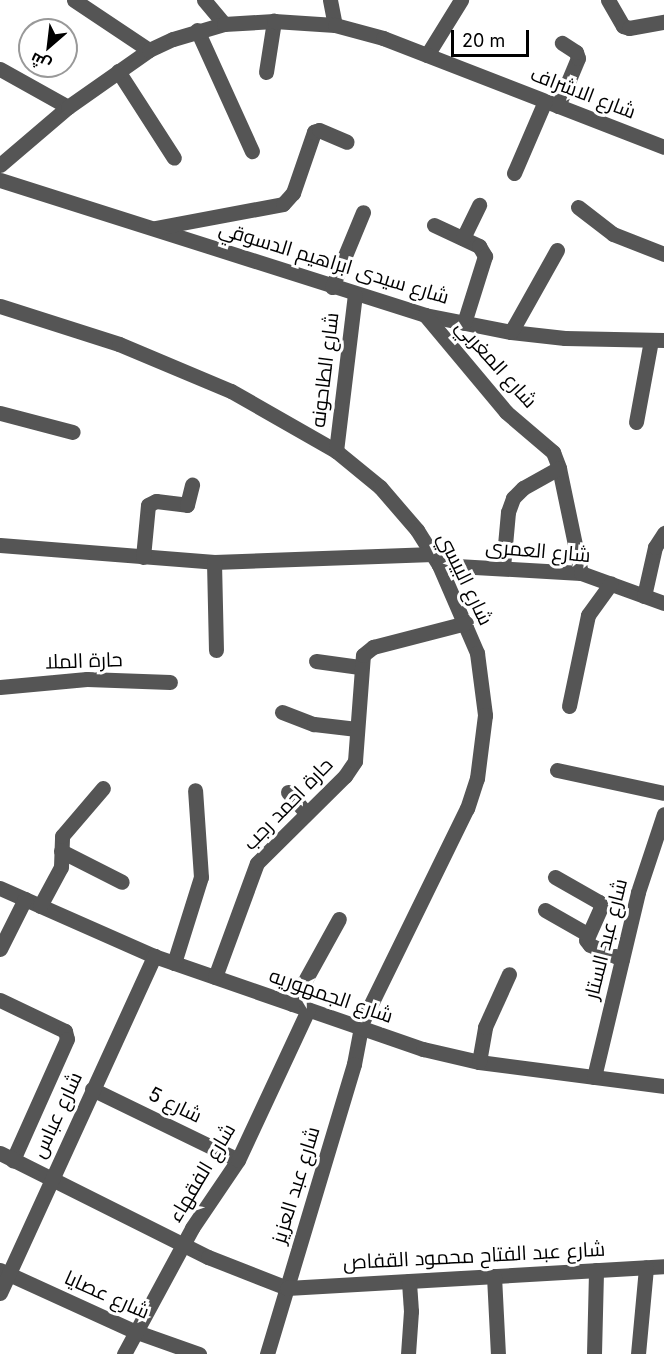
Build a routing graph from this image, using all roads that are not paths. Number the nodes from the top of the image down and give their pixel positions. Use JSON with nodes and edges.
{"nodes":[{"id":1,"x":74,"y":0,"type":"edge"},
{"id":2,"x":204,"y":0,"type":"edge"},
{"id":3,"x":330,"y":0,"type":"edge"},
{"id":4,"x":461,"y":0,"type":"edge"},
{"id":5,"x":608,"y":0,"type":"edge"},
{"id":6,"x":274,"y":21,"type":"junction"},
{"id":7,"x":664,"y":22,"type":"edge"},
{"id":8,"x":224,"y":24,"type":"junction"},
{"id":9,"x":335,"y":25,"type":"junction"},
{"id":10,"x":197,"y":30,"type":"junction"},
{"id":11,"x":562,"y":43,"type":"dead end"},
{"id":12,"x":149,"y":50,"type":"junction"},
{"id":13,"x":427,"y":55,"type":"junction"},
{"id":14,"x":0,"y":69,"type":"edge"},
{"id":15,"x":118,"y":71,"type":"junction"},
{"id":16,"x":266,"y":72,"type":"dead end"},
{"id":17,"x":551,"y":103,"type":"junction"},
{"id":18,"x":68,"y":107,"type":"junction"},
{"id":19,"x":347,"y":142,"type":"dead end"},
{"id":20,"x":664,"y":147,"type":"edge"},
{"id":21,"x":252,"y":151,"type":"dead end"},
{"id":22,"x":174,"y":158,"type":"dead end"},
{"id":23,"x":0,"y":165,"type":"edge"},
{"id":24,"x":514,"y":173,"type":"dead end"},
{"id":25,"x":0,"y":180,"type":"edge"},
{"id":26,"x":479,"y":206,"type":"dead end"},
{"id":27,"x":578,"y":207,"type":"dead end"},
{"id":28,"x":363,"y":212,"type":"dead end"},
{"id":29,"x":434,"y":225,"type":"dead end"},
{"id":30,"x":154,"y":228,"type":"junction"},
{"id":31,"x":463,"y":238,"type":"junction"},
{"id":32,"x":557,"y":250,"type":"dead end"},
{"id":33,"x":664,"y":254,"type":"edge"},
{"id":34,"x":332,"y":286,"type":"junction"},
{"id":35,"x":355,"y":295,"type":"junction"},
{"id":36,"x":0,"y":306,"type":"edge"},
{"id":37,"x":425,"y":315,"type":"junction"},
{"id":38,"x":464,"y":324,"type":"junction"},
{"id":39,"x":511,"y":332,"type":"junction"},
{"id":40,"x":657,"y":340,"type":"edge"},
{"id":41,"x":0,"y":413,"type":"edge"},
{"id":42,"x":636,"y":422,"type":"dead end"},
{"id":43,"x":73,"y":432,"type":"dead end"},
{"id":44,"x":336,"y":451,"type":"junction"},
{"id":45,"x":559,"y":468,"type":"junction"},
{"id":46,"x":192,"y":485,"type":"dead end"},
{"id":47,"x":664,"y":533,"type":"edge"},
{"id":48,"x":0,"y":545,"type":"edge"},
{"id":49,"x":143,"y":557,"type":"junction"},
{"id":50,"x":436,"y":559,"type":"junction"},
{"id":51,"x":214,"y":562,"type":"junction"},
{"id":52,"x":503,"y":567,"type":"junction"},
{"id":53,"x":581,"y":573,"type":"junction"},
{"id":54,"x":611,"y":583,"type":"junction"},
{"id":55,"x":644,"y":596,"type":"junction"},
{"id":56,"x":664,"y":603,"type":"edge"},
{"id":57,"x":466,"y":623,"type":"junction"},
{"id":58,"x":216,"y":650,"type":"dead end"},
{"id":59,"x":316,"y":661,"type":"dead end"},
{"id":60,"x":360,"y":667,"type":"junction"},
{"id":61,"x":170,"y":682,"type":"dead end"},
{"id":62,"x":0,"y":687,"type":"edge"},
{"id":63,"x":569,"y":706,"type":"dead end"},
{"id":64,"x":282,"y":712,"type":"dead end"},
{"id":65,"x":357,"y":729,"type":"junction"},
{"id":66,"x":557,"y":770,"type":"dead end"},
{"id":67,"x":103,"y":788,"type":"dead end"},
{"id":68,"x":195,"y":790,"type":"dead end"},
{"id":69,"x":288,"y":792,"type":"dead end"},
{"id":70,"x":664,"y":793,"type":"edge"},
{"id":71,"x":306,"y":813,"type":"junction"},
{"id":72,"x":664,"y":813,"type":"edge"},
{"id":73,"x":61,"y":851,"type":"junction"},
{"id":74,"x":555,"y":877,"type":"dead end"},
{"id":75,"x":122,"y":882,"type":"dead end"},
{"id":76,"x":0,"y":888,"type":"edge"},
{"id":77,"x":25,"y":899,"type":"junction"},
{"id":78,"x":40,"y":906,"type":"junction"},
{"id":79,"x":545,"y":910,"type":"dead end"},
{"id":80,"x":339,"y":919,"type":"dead end"},
{"id":81,"x":587,"y":934,"type":"junction"},
{"id":82,"x":0,"y":949,"type":"edge"},
{"id":83,"x":154,"y":956,"type":"junction"},
{"id":84,"x":622,"y":959,"type":"junction"},
{"id":85,"x":174,"y":963,"type":"junction"},
{"id":86,"x":509,"y":974,"type":"dead end"},
{"id":87,"x":215,"y":977,"type":"junction"},
{"id":88,"x":0,"y":1000,"type":"edge"},
{"id":89,"x":292,"y":1004,"type":"junction"},
{"id":90,"x":308,"y":1010,"type":"junction"},
{"id":91,"x":361,"y":1028,"type":"junction"},
{"id":92,"x":479,"y":1062,"type":"junction"},
{"id":93,"x":594,"y":1077,"type":"junction"},
{"id":94,"x":664,"y":1086,"type":"edge"},
{"id":95,"x":92,"y":1089,"type":"junction"},
{"id":96,"x":7,"y":1157,"type":"edge"},
{"id":97,"x":238,"y":1160,"type":"junction"},
{"id":98,"x":51,"y":1179,"type":"junction"},
{"id":99,"x":183,"y":1245,"type":"junction"},
{"id":100,"x":664,"y":1266,"type":"edge"},
{"id":101,"x":646,"y":1267,"type":"junction"},
{"id":102,"x":596,"y":1270,"type":"junction"},
{"id":103,"x":4,"y":1272,"type":"edge"},
{"id":104,"x":494,"y":1276,"type":"junction"},
{"id":105,"x":409,"y":1281,"type":"junction"},
{"id":106,"x":287,"y":1288,"type":"junction"},
{"id":107,"x":0,"y":1293,"type":"edge"},
{"id":108,"x":134,"y":1331,"type":"junction"},
{"id":109,"x":124,"y":1354,"type":"edge"},
{"id":110,"x":199,"y":1354,"type":"edge"},
{"id":111,"x":267,"y":1354,"type":"edge"},
{"id":112,"x":408,"y":1354,"type":"edge"},
{"id":113,"x":498,"y":1354,"type":"edge"},
{"id":114,"x":594,"y":1354,"type":"edge"},
{"id":115,"x":638,"y":1354,"type":"edge"}],
"edges":[{"from":1,"to":12,"type":"street"},
{"from":2,"to":8,"type":"street"},
{"from":3,"to":9,"type":"street"},
{"from":4,"to":13,"type":"street"},
{"from":5,"to":7,"type":"street"},
{"from":6,"to":8,"type":"street","name":"شارع الاشراف"},
{"from":6,"to":9,"type":"street","name":"شارع الاشراف"},
{"from":6,"to":16,"type":"street"},
{"from":8,"to":10,"type":"street","name":"شارع الاشراف"},
{"from":9,"to":13,"type":"street","name":"شارع الاشراف"},
{"from":10,"to":12,"type":"street","name":"شارع الاشراف"},
{"from":10,"to":21,"type":"street"},
{"from":11,"to":17,"type":"street"},
{"from":12,"to":15,"type":"street","name":"شارع الاشراف"},
{"from":13,"to":17,"type":"street","name":"شارع الاشراف"},
{"from":14,"to":18,"type":"street"},
{"from":15,"to":18,"type":"street","name":"شارع الاشراف"},
{"from":15,"to":22,"type":"street"},
{"from":17,"to":20,"type":"street","name":"شارع الاشراف"},
{"from":17,"to":24,"type":"street"},
{"from":18,"to":23,"type":"street","name":"شارع الاشراف"},
{"from":19,"to":30,"type":"street"},
{"from":25,"to":30,"type":"street","name":"شارع سيدى ابراهيم الدسوقي"},
{"from":26,"to":31,"type":"street"},
{"from":27,"to":33,"type":"street"},
{"from":28,"to":34,"type":"street"},
{"from":29,"to":31,"type":"street"},
{"from":30,"to":34,"type":"street","name":"شارع سيدى ابراهيم الدسوقي"},
{"from":31,"to":38,"type":"street"},
{"from":32,"to":39,"type":"street"},
{"from":34,"to":35,"type":"street","name":"شارع سيدى ابراهيم الدسوقي"},
{"from":35,"to":37,"type":"street","name":"شارع سيدى ابراهيم الدسوقي"},
{"from":35,"to":44,"type":"street","name":"شارع الطاحونه"},
{"from":36,"to":44,"type":"street","name":"شارع البيسي"},
{"from":37,"to":38,"type":"street","name":"شارع سيدى ابراهيم الدسوقي"},
{"from":37,"to":45,"type":"street","name":"شارع المغربي"},
{"from":38,"to":39,"type":"street","name":"شارع سيدى ابراهيم الدسوقي"},
{"from":39,"to":40,"type":"street","name":"شارع سيدى ابراهيم الدسوقي"},
{"from":40,"to":42,"type":"street"},
{"from":41,"to":43,"type":"street"},
{"from":44,"to":50,"type":"street","name":"شارع البيسي"},
{"from":45,"to":52,"type":"street"},
{"from":45,"to":53,"type":"street","name":"شارع المغربي"},
{"from":46,"to":49,"type":"street"},
{"from":47,"to":55,"type":"street"},
{"from":48,"to":49,"type":"street","name":"شارع العمرى"},
{"from":49,"to":51,"type":"street","name":"شارع العمرى"},
{"from":50,"to":51,"type":"street","name":"شارع العمرى"},
{"from":50,"to":52,"type":"street","name":"شارع العمرى"},
{"from":50,"to":57,"type":"street","name":"شارع البيسي"},
{"from":51,"to":58,"type":"street"},
{"from":52,"to":53,"type":"street","name":"شارع العمرى"},
{"from":53,"to":54,"type":"street","name":"شارع العمرى"},
{"from":54,"to":55,"type":"street","name":"شارع العمرى"},
{"from":54,"to":63,"type":"street"},
{"from":55,"to":56,"type":"street","name":"شارع العمرى"},
{"from":57,"to":60,"type":"street"},
{"from":57,"to":91,"type":"street","name":"شارع البيسي"},
{"from":59,"to":60,"type":"street"},
{"from":60,"to":65,"type":"street","name":"حارة احمد رجب"},
{"from":61,"to":62,"type":"street","name":"حارة الملا"},
{"from":64,"to":65,"type":"street"},
{"from":65,"to":71,"type":"street","name":"حارة احمد رجب"},
{"from":66,"to":70,"type":"street"},
{"from":67,"to":73,"type":"street"},
{"from":68,"to":85,"type":"street"},
{"from":69,"to":71,"type":"street"},
{"from":71,"to":87,"type":"street","name":"حارة احمد رجب"},
{"from":72,"to":84,"type":"street","name":"شارع عبد الستار"},
{"from":73,"to":75,"type":"street"},
{"from":73,"to":78,"type":"street"},
{"from":74,"to":81,"type":"street"},
{"from":76,"to":77,"type":"street","name":"شارع الجمهوريه"},
{"from":77,"to":78,"type":"street","name":"شارع الجمهوريه"},
{"from":77,"to":82,"type":"street"},
{"from":78,"to":83,"type":"street","name":"شارع الجمهوريه"},
{"from":79,"to":81,"type":"street"},
{"from":80,"to":89,"type":"street"},
{"from":81,"to":84,"type":"street"},
{"from":83,"to":85,"type":"street","name":"شارع الجمهوريه"},
{"from":83,"to":95,"type":"street","name":"شارع عباس"},
{"from":84,"to":93,"type":"street","name":"شارع عبد الستار"},
{"from":85,"to":87,"type":"street","name":"شارع الجمهوريه"},
{"from":86,"to":92,"type":"street"},
{"from":87,"to":89,"type":"street","name":"شارع الجمهوريه"},
{"from":88,"to":96,"type":"street"},
{"from":89,"to":90,"type":"street","name":"شارع الجمهوريه"},
{"from":90,"to":91,"type":"street","name":"شارع الجمهوريه"},
{"from":90,"to":97,"type":"street","name":"شارع الفقهاء"},
{"from":91,"to":92,"type":"street","name":"شارع الجمهوريه"},
{"from":91,"to":106,"type":"street","name":"شارع عبد العزيز"},
{"from":92,"to":93,"type":"street","name":"شارع الجمهوريه"},
{"from":93,"to":94,"type":"street","name":"شارع الجمهوريه"},
{"from":95,"to":97,"type":"street","name":"شارع 5"},
{"from":95,"to":98,"type":"street","name":"شارع عباس"},
{"from":96,"to":98,"type":"street"},
{"from":97,"to":99,"type":"street","name":"شارع الفقهاء"},
{"from":98,"to":99,"type":"street"},
{"from":98,"to":103,"type":"street","name":"شارع عباس"},
{"from":99,"to":106,"type":"street"},
{"from":99,"to":108,"type":"street","name":"شارع الفقهاء"},
{"from":100,"to":101,"type":"street","name":"شارع عبد الفتاح محمود القفاص"},
{"from":101,"to":102,"type":"street","name":"شارع عبد الفتاح محمود القفاص"},
{"from":101,"to":115,"type":"street"},
{"from":102,"to":104,"type":"street","name":"شارع عبد الفتاح محمود القفاص"},
{"from":102,"to":114,"type":"street"},
{"from":103,"to":107,"type":"street","name":"شارع عباس"},
{"from":103,"to":108,"type":"street","name":"شارع عصايا"},
{"from":104,"to":105,"type":"street","name":"شارع عبد الفتاح محمود القفاص"},
{"from":104,"to":113,"type":"street"},
{"from":105,"to":106,"type":"street","name":"شارع عبد الفتاح محمود القفاص"},
{"from":105,"to":112,"type":"street"},
{"from":106,"to":111,"type":"street","name":"شارع عبد العزيز"},
{"from":108,"to":109,"type":"street","name":"شارع الفقهاء"},
{"from":108,"to":110,"type":"street","name":"شارع عصايا"}]}
